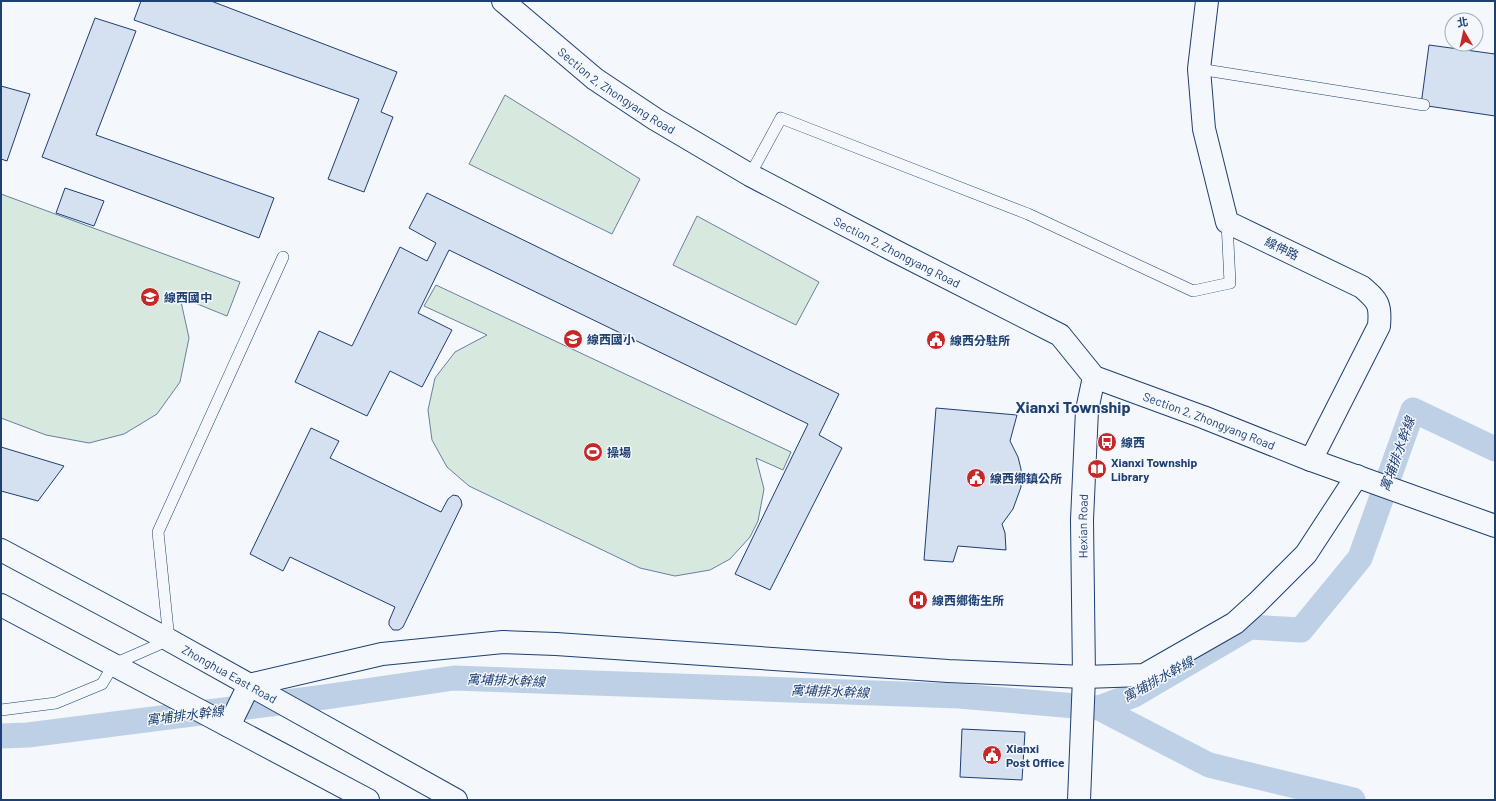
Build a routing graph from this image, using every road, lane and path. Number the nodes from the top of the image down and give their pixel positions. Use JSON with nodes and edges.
{"nodes":[{"id":1,"x":503,"y":1,"type":"edge"},
{"id":2,"x":1207,"y":1,"type":"edge"},
{"id":3,"x":1199,"y":69,"type":"junction"},
{"id":4,"x":1424,"y":105,"type":"dead end"},
{"id":5,"x":750,"y":175,"type":"junction"},
{"id":6,"x":1227,"y":222,"type":"junction"},
{"id":7,"x":283,"y":257,"type":"dead end"},
{"id":8,"x":1094,"y":377,"type":"junction"},
{"id":9,"x":1311,"y":460,"type":"junction"},
{"id":10,"x":1357,"y":476,"type":"junction"},
{"id":11,"x":1495,"y":526,"type":"edge"},
{"id":12,"x":1,"y":550,"type":"edge"},
{"id":13,"x":1,"y":605,"type":"edge"},
{"id":14,"x":169,"y":640,"type":"junction"},
{"id":15,"x":114,"y":664,"type":"junction"},
{"id":16,"x":1084,"y":677,"type":"junction"},
{"id":17,"x":250,"y":686,"type":"junction"},
{"id":18,"x":1,"y":710,"type":"edge"},
{"id":19,"x":229,"y":726,"type":"junction"},
{"id":20,"x":368,"y":800,"type":"edge"},
{"id":21,"x":456,"y":800,"type":"edge"},
{"id":22,"x":1079,"y":800,"type":"edge"}],
"edges":[{"from":1,"to":5,"type":"street","name":"Section 2, Zhongyang Road"},
{"from":2,"to":3,"type":"street"},
{"from":3,"to":4,"type":"lane"},
{"from":3,"to":6,"type":"street"},
{"from":5,"to":6,"type":"lane"},
{"from":5,"to":8,"type":"street","name":"Section 2, Zhongyang Road"},
{"from":6,"to":9,"type":"street","name":"線伸路"},
{"from":7,"to":14,"type":"lane"},
{"from":8,"to":9,"type":"street","name":"Section 2, Zhongyang Road"},
{"from":8,"to":16,"type":"street","name":"Hexian Road"},
{"from":9,"to":10,"type":"street","name":"Section 2, Zhongyang Road"},
{"from":10,"to":11,"type":"street","name":"Section 2, Zhongyang Road"},
{"from":10,"to":16,"type":"street"},
{"from":12,"to":14,"type":"street","name":"Zhonghua East Road"},
{"from":13,"to":15,"type":"street"},
{"from":14,"to":15,"type":"lane"},
{"from":14,"to":17,"type":"street","name":"Zhonghua East Road"},
{"from":15,"to":18,"type":"lane"},
{"from":15,"to":19,"type":"street"},
{"from":16,"to":17,"type":"street"},
{"from":16,"to":22,"type":"street","name":"Hexian Road"},
{"from":17,"to":19,"type":"street"},
{"from":17,"to":21,"type":"street","name":"Zhonghua East Road"},
{"from":19,"to":20,"type":"street"}]}
